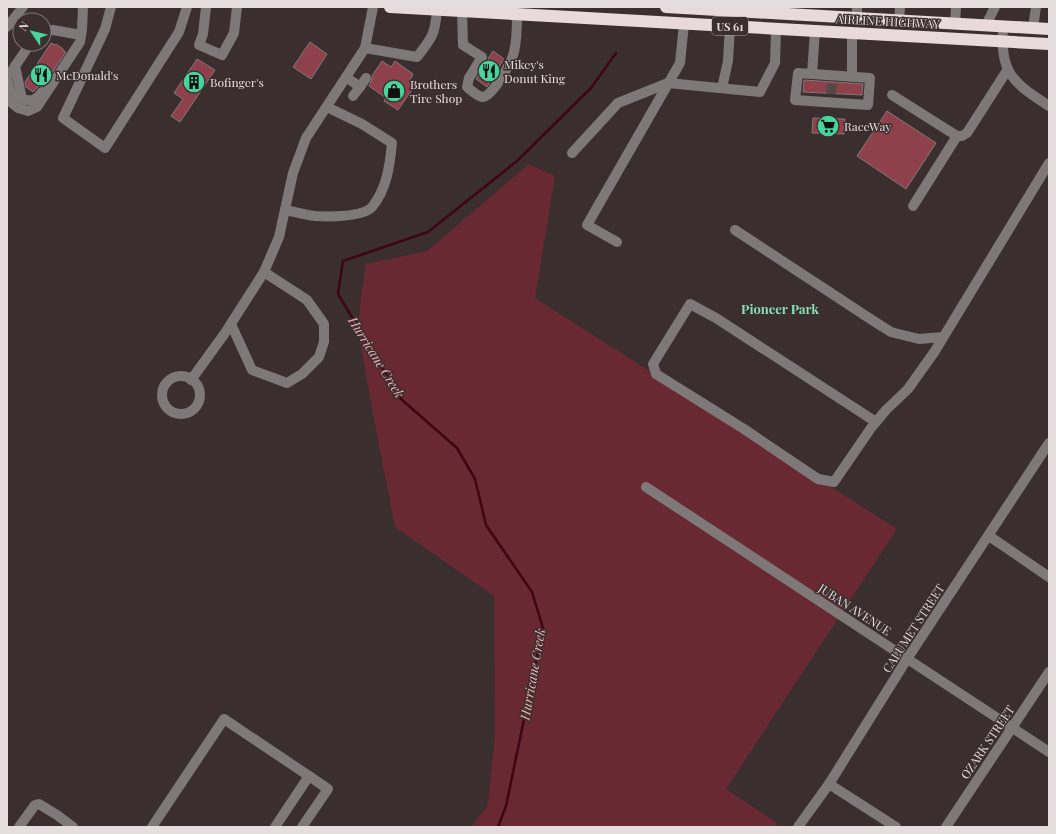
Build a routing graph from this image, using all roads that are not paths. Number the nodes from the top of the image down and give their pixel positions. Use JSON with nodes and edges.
{"nodes":[{"id":1,"x":23,"y":7,"type":"edge"},
{"id":2,"x":82,"y":7,"type":"edge"},
{"id":3,"x":111,"y":7,"type":"edge"},
{"id":4,"x":187,"y":7,"type":"edge"},
{"id":5,"x":206,"y":7,"type":"edge"},
{"id":6,"x":237,"y":7,"type":"edge"},
{"id":7,"x":373,"y":7,"type":"edge"},
{"id":8,"x":390,"y":7,"type":"edge"},
{"id":9,"x":666,"y":7,"type":"edge"},
{"id":10,"x":900,"y":7,"type":"edge"},
{"id":11,"x":956,"y":7,"type":"edge"},
{"id":12,"x":995,"y":7,"type":"edge"},
{"id":13,"x":1036,"y":7,"type":"edge"},
{"id":14,"x":691,"y":8,"type":"edge"},
{"id":15,"x":445,"y":9,"type":"edge"},
{"id":16,"x":462,"y":11,"type":"junction"},
{"id":17,"x":803,"y":11,"type":"edge"},
{"id":18,"x":857,"y":12,"type":"edge"},
{"id":19,"x":517,"y":14,"type":"junction"},
{"id":20,"x":899,"y":20,"type":"junction"},
{"id":21,"x":684,"y":24,"type":"junction"},
{"id":22,"x":955,"y":24,"type":"junction"},
{"id":23,"x":986,"y":25,"type":"junction"},
{"id":24,"x":730,"y":26,"type":"junction"},
{"id":25,"x":1003,"y":26,"type":"junction"},
{"id":26,"x":7,"y":27,"type":"edge"},
{"id":27,"x":1033,"y":28,"type":"junction"},
{"id":28,"x":776,"y":29,"type":"junction"},
{"id":29,"x":1049,"y":29,"type":"edge"},
{"id":30,"x":52,"y":30,"type":"edge"},
{"id":31,"x":815,"y":31,"type":"junction"},
{"id":32,"x":852,"y":33,"type":"junction"},
{"id":33,"x":81,"y":34,"type":"junction"},
{"id":34,"x":1002,"y":42,"type":"junction"},
{"id":35,"x":1049,"y":44,"type":"edge"},
{"id":36,"x":76,"y":47,"type":"junction"},
{"id":37,"x":365,"y":48,"type":"junction"},
{"id":38,"x":25,"y":52,"type":"edge"},
{"id":39,"x":15,"y":66,"type":"junction"},
{"id":40,"x":1008,"y":69,"type":"junction"},
{"id":41,"x":812,"y":74,"type":"junction"},
{"id":42,"x":852,"y":77,"type":"junction"},
{"id":43,"x":7,"y":78,"type":"edge"},
{"id":44,"x":346,"y":78,"type":"junction"},
{"id":45,"x":366,"y":78,"type":"dead end"},
{"id":46,"x":668,"y":83,"type":"junction"},
{"id":47,"x":360,"y":87,"type":"junction"},
{"id":48,"x":722,"y":88,"type":"junction"},
{"id":49,"x":892,"y":95,"type":"dead end"},
{"id":50,"x":353,"y":96,"type":"dead end"},
{"id":51,"x":7,"y":99,"type":"edge"},
{"id":52,"x":22,"y":99,"type":"junction"},
{"id":53,"x":1049,"y":106,"type":"edge"},
{"id":54,"x":327,"y":107,"type":"junction"},
{"id":55,"x":957,"y":136,"type":"junction"},
{"id":56,"x":572,"y":153,"type":"dead end"},
{"id":57,"x":1049,"y":163,"type":"edge"},
{"id":58,"x":913,"y":206,"type":"dead end"},
{"id":59,"x":285,"y":210,"type":"junction"},
{"id":60,"x":735,"y":230,"type":"dead end"},
{"id":61,"x":617,"y":242,"type":"dead end"},
{"id":62,"x":264,"y":272,"type":"junction"},
{"id":63,"x":231,"y":324,"type":"junction"},
{"id":64,"x":943,"y":337,"type":"junction"},
{"id":65,"x":191,"y":380,"type":"dead end"},
{"id":66,"x":876,"y":422,"type":"junction"},
{"id":67,"x":1049,"y":443,"type":"edge"},
{"id":68,"x":646,"y":487,"type":"dead end"},
{"id":69,"x":989,"y":536,"type":"junction"},
{"id":70,"x":1049,"y":576,"type":"edge"},
{"id":71,"x":907,"y":659,"type":"junction"},
{"id":72,"x":1049,"y":672,"type":"edge"},
{"id":73,"x":1013,"y":728,"type":"junction"},
{"id":74,"x":1049,"y":752,"type":"edge"},
{"id":75,"x":309,"y":776,"type":"junction"},
{"id":76,"x":829,"y":784,"type":"junction"},
{"id":77,"x":19,"y":827,"type":"edge"},
{"id":78,"x":73,"y":827,"type":"edge"},
{"id":79,"x":152,"y":827,"type":"edge"},
{"id":80,"x":274,"y":827,"type":"edge"},
{"id":81,"x":302,"y":827,"type":"edge"},
{"id":82,"x":798,"y":827,"type":"edge"},
{"id":83,"x":896,"y":827,"type":"edge"},
{"id":84,"x":946,"y":827,"type":"edge"}],
"edges":[{"from":1,"to":26,"type":"street"},
{"from":2,"to":33,"type":"street"},
{"from":3,"to":4,"type":"street"},
{"from":5,"to":6,"type":"street"},
{"from":7,"to":37,"type":"street"},
{"from":8,"to":15,"type":"highway","name":"AIRLINE HIGHWAY","number":"US 61"},
{"from":9,"to":14,"type":"highway","name":"AIRLINE HIGHWAY","number":"US 61"},
{"from":10,"to":20,"type":"street"},
{"from":11,"to":22,"type":"street"},
{"from":12,"to":23,"type":"street"},
{"from":13,"to":27,"type":"street"},
{"from":14,"to":17,"type":"highway","name":"AIRLINE HIGHWAY","number":"US 61"},
{"from":14,"to":21,"type":"highway"},
{"from":15,"to":16,"type":"highway","name":"AIRLINE HIGHWAY","number":"US 61"},
{"from":15,"to":37,"type":"street"},
{"from":16,"to":19,"type":"highway","name":"AIRLINE HIGHWAY","number":"US 61"},
{"from":16,"to":19,"type":"street"},
{"from":17,"to":18,"type":"highway","name":"AIRLINE HIGHWAY","number":"US 61"},
{"from":18,"to":20,"type":"highway","name":"AIRLINE HIGHWAY","number":"US 61"},
{"from":18,"to":32,"type":"highway"},
{"from":19,"to":21,"type":"highway","name":"AIRLINE HIGHWAY","number":"US 61"},
{"from":20,"to":22,"type":"highway","name":"AIRLINE HIGHWAY","number":"US 61"},
{"from":21,"to":24,"type":"highway","name":"AIRLINE HIGHWAY","number":"US 61"},
{"from":21,"to":46,"type":"street"},
{"from":22,"to":23,"type":"highway","name":"AIRLINE HIGHWAY","number":"US 61"},
{"from":23,"to":25,"type":"highway","name":"AIRLINE HIGHWAY","number":"US 61"},
{"from":24,"to":28,"type":"highway","name":"AIRLINE HIGHWAY","number":"US 61"},
{"from":24,"to":48,"type":"street"},
{"from":25,"to":27,"type":"highway","name":"AIRLINE HIGHWAY","number":"US 61"},
{"from":25,"to":34,"type":"street"},
{"from":27,"to":29,"type":"highway","name":"AIRLINE HIGHWAY","number":"US 61"},
{"from":28,"to":31,"type":"highway","name":"AIRLINE HIGHWAY","number":"US 61"},
{"from":28,"to":48,"type":"street"},
{"from":30,"to":33,"type":"street"},
{"from":31,"to":32,"type":"highway","name":"AIRLINE HIGHWAY","number":"US 61"},
{"from":31,"to":41,"type":"street"},
{"from":32,"to":34,"type":"highway","name":"AIRLINE HIGHWAY","number":"US 61"},
{"from":32,"to":42,"type":"street"},
{"from":33,"to":36,"type":"street"},
{"from":34,"to":35,"type":"highway","name":"AIRLINE HIGHWAY","number":"US 61"},
{"from":34,"to":40,"type":"street"},
{"from":36,"to":51,"type":"street"},
{"from":36,"to":52,"type":"street"},
{"from":37,"to":44,"type":"street"},
{"from":38,"to":39,"type":"street"},
{"from":39,"to":43,"type":"street"},
{"from":39,"to":52,"type":"street"},
{"from":40,"to":53,"type":"street"},
{"from":40,"to":55,"type":"street"},
{"from":41,"to":42,"type":"street"},
{"from":41,"to":42,"type":"street"},
{"from":43,"to":52,"type":"street"},
{"from":44,"to":47,"type":"street"},
{"from":44,"to":54,"type":"street"},
{"from":45,"to":47,"type":"street"},
{"from":46,"to":48,"type":"street"},
{"from":46,"to":56,"type":"street"},
{"from":46,"to":61,"type":"street"},
{"from":47,"to":50,"type":"street"},
{"from":49,"to":55,"type":"street"},
{"from":54,"to":59,"type":"street"},
{"from":54,"to":59,"type":"street"},
{"from":55,"to":58,"type":"street"},
{"from":57,"to":64,"type":"street"},
{"from":59,"to":62,"type":"street"},
{"from":60,"to":64,"type":"street"},
{"from":62,"to":63,"type":"street"},
{"from":62,"to":63,"type":"street"},
{"from":63,"to":65,"type":"street"},
{"from":64,"to":66,"type":"street"},
{"from":66,"to":66,"type":"street"},
{"from":67,"to":69,"type":"street","name":"CALUMET STREET"},
{"from":68,"to":71,"type":"street","name":"JUBAN AVENUE"},
{"from":69,"to":70,"type":"street"},
{"from":69,"to":71,"type":"street","name":"CALUMET STREET"},
{"from":71,"to":73,"type":"street","name":"JUBAN AVENUE"},
{"from":71,"to":76,"type":"street","name":"CALUMET STREET"},
{"from":72,"to":73,"type":"street","name":"OZARK STREET"},
{"from":73,"to":74,"type":"street","name":"JUBAN AVENUE"},
{"from":73,"to":84,"type":"street","name":"OZARK STREET"},
{"from":75,"to":79,"type":"street"},
{"from":75,"to":80,"type":"street"},
{"from":75,"to":81,"type":"street"},
{"from":76,"to":82,"type":"street","name":"CALUMET STREET"},
{"from":76,"to":83,"type":"street"},
{"from":77,"to":78,"type":"street"}]}
